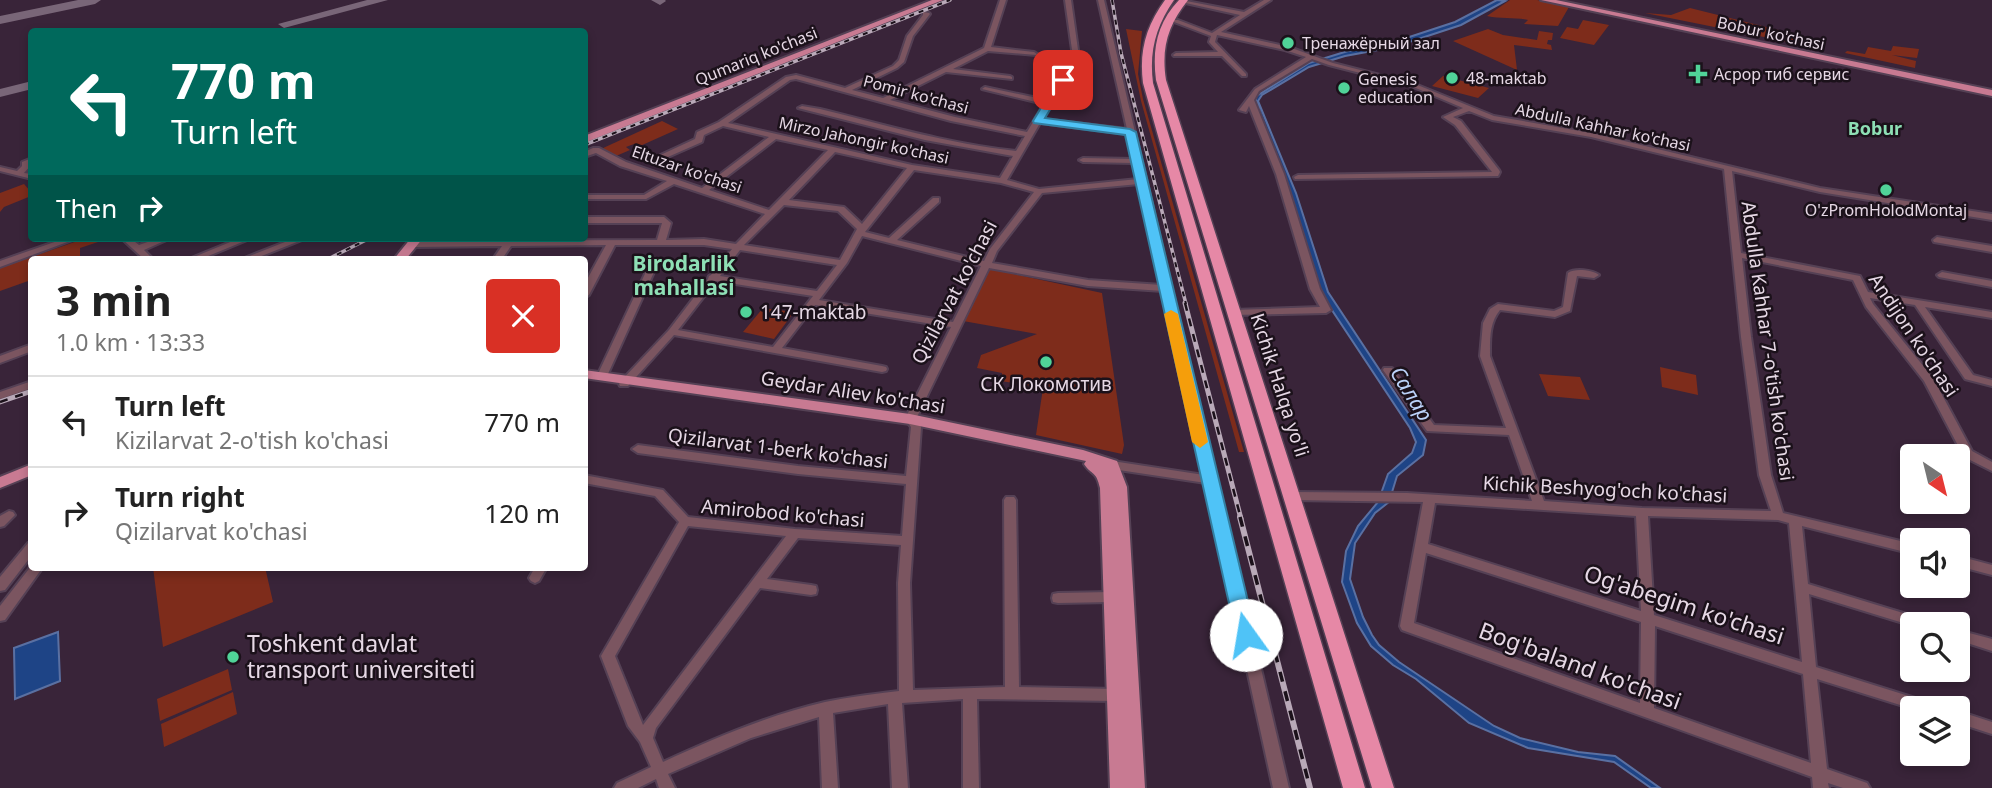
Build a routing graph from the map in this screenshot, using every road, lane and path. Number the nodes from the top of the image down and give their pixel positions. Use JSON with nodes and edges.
{"nodes":[{"id":1,"x":1003,"y":0,"type":"edge"},
{"id":2,"x":1068,"y":0,"type":"edge"},
{"id":3,"x":1101,"y":0,"type":"edge"},
{"id":4,"x":1268,"y":0,"type":"edge"},
{"id":5,"x":1545,"y":0,"type":"edge"},
{"id":6,"x":1563,"y":0,"type":"edge"},
{"id":7,"x":1176,"y":1,"type":"edge"},
{"id":8,"x":936,"y":3,"type":"edge"},
{"id":9,"x":1244,"y":14,"type":"junction"},
{"id":10,"x":1177,"y":22,"type":"dead end"},
{"id":11,"x":1215,"y":34,"type":"junction"},
{"id":12,"x":987,"y":49,"type":"junction"},
{"id":13,"x":1034,"y":54,"type":"dead end"},
{"id":14,"x":1224,"y":54,"type":"junction"},
{"id":15,"x":1176,"y":55,"type":"dead end"},
{"id":16,"x":1313,"y":58,"type":"junction"},
{"id":17,"x":947,"y":70,"type":"junction"},
{"id":18,"x":1244,"y":75,"type":"dead end"},
{"id":19,"x":1010,"y":78,"type":"dead end"},
{"id":20,"x":985,"y":89,"type":"dead end"},
{"id":21,"x":846,"y":90,"type":"junction"},
{"id":22,"x":1992,"y":90,"type":"edge"},
{"id":23,"x":884,"y":100,"type":"junction"},
{"id":24,"x":1250,"y":100,"type":"junction"},
{"id":25,"x":1049,"y":103,"type":"junction"},
{"id":26,"x":802,"y":108,"type":"dead end"},
{"id":27,"x":1467,"y":109,"type":"junction"},
{"id":28,"x":1243,"y":110,"type":"dead end"},
{"id":29,"x":1038,"y":121,"type":"junction"},
{"id":30,"x":722,"y":124,"type":"junction"},
{"id":31,"x":1130,"y":132,"type":"junction"},
{"id":32,"x":1029,"y":135,"type":"junction"},
{"id":33,"x":775,"y":136,"type":"junction"},
{"id":34,"x":588,"y":137,"type":"edge"},
{"id":35,"x":833,"y":149,"type":"junction"},
{"id":36,"x":588,"y":153,"type":"edge"},
{"id":37,"x":1018,"y":154,"type":"junction"},
{"id":38,"x":658,"y":158,"type":"dead end"},
{"id":39,"x":1083,"y":160,"type":"dead end"},
{"id":40,"x":1138,"y":160,"type":"junction"},
{"id":41,"x":28,"y":162,"type":"edge"},
{"id":42,"x":912,"y":167,"type":"junction"},
{"id":43,"x":0,"y":169,"type":"edge"},
{"id":44,"x":1728,"y":169,"type":"junction"},
{"id":45,"x":20,"y":172,"type":"junction"},
{"id":46,"x":28,"y":175,"type":"edge"},
{"id":47,"x":1298,"y":177,"type":"dead end"},
{"id":48,"x":673,"y":181,"type":"junction"},
{"id":49,"x":1002,"y":181,"type":"junction"},
{"id":50,"x":1143,"y":181,"type":"junction"},
{"id":51,"x":704,"y":190,"type":"junction"},
{"id":52,"x":1039,"y":191,"type":"junction"},
{"id":53,"x":588,"y":197,"type":"edge"},
{"id":54,"x":936,"y":200,"type":"dead end"},
{"id":55,"x":784,"y":202,"type":"junction"},
{"id":56,"x":769,"y":213,"type":"junction"},
{"id":57,"x":1992,"y":218,"type":"edge"},
{"id":58,"x":588,"y":220,"type":"edge"},
{"id":59,"x":860,"y":231,"type":"junction"},
{"id":60,"x":1937,"y":240,"type":"dead end"},
{"id":61,"x":891,"y":241,"type":"junction"},
{"id":62,"x":63,"y":242,"type":"edge"},
{"id":63,"x":129,"y":242,"type":"edge"},
{"id":64,"x":156,"y":242,"type":"edge"},
{"id":65,"x":237,"y":242,"type":"edge"},
{"id":66,"x":292,"y":242,"type":"edge"},
{"id":67,"x":417,"y":242,"type":"edge"},
{"id":68,"x":486,"y":242,"type":"edge"},
{"id":69,"x":661,"y":242,"type":"junction"},
{"id":70,"x":612,"y":243,"type":"junction"},
{"id":71,"x":507,"y":245,"type":"junction"},
{"id":72,"x":738,"y":246,"type":"junction"},
{"id":73,"x":137,"y":249,"type":"junction"},
{"id":74,"x":1992,"y":249,"type":"edge"},
{"id":75,"x":1738,"y":255,"type":"junction"},
{"id":76,"x":145,"y":256,"type":"edge"},
{"id":77,"x":200,"y":256,"type":"edge"},
{"id":78,"x":254,"y":256,"type":"edge"},
{"id":79,"x":403,"y":256,"type":"edge"},
{"id":80,"x":499,"y":256,"type":"edge"},
{"id":81,"x":655,"y":261,"type":"dead end"},
{"id":82,"x":843,"y":263,"type":"junction"},
{"id":83,"x":0,"y":264,"type":"edge"},
{"id":84,"x":988,"y":264,"type":"junction"},
{"id":85,"x":1594,"y":275,"type":"dead end"},
{"id":86,"x":1942,"y":275,"type":"dead end"},
{"id":87,"x":712,"y":278,"type":"junction"},
{"id":88,"x":1992,"y":284,"type":"edge"},
{"id":89,"x":588,"y":288,"type":"edge"},
{"id":90,"x":1165,"y":288,"type":"junction"},
{"id":91,"x":1866,"y":294,"type":"junction"},
{"id":92,"x":816,"y":298,"type":"junction"},
{"id":93,"x":1918,"y":303,"type":"junction"},
{"id":94,"x":1233,"y":313,"type":"junction"},
{"id":95,"x":1992,"y":315,"type":"edge"},
{"id":96,"x":956,"y":326,"type":"junction"},
{"id":97,"x":672,"y":332,"type":"junction"},
{"id":98,"x":28,"y":349,"type":"edge"},
{"id":99,"x":775,"y":351,"type":"junction"},
{"id":100,"x":0,"y":360,"type":"edge"},
{"id":101,"x":882,"y":369,"type":"dead end"},
{"id":102,"x":1388,"y":370,"type":"dead end"},
{"id":103,"x":588,"y":376,"type":"edge"},
{"id":104,"x":602,"y":376,"type":"junction"},
{"id":105,"x":588,"y":377,"type":"edge"},
{"id":106,"x":626,"y":382,"type":"junction"},
{"id":107,"x":1992,"y":383,"type":"edge"},
{"id":108,"x":28,"y":386,"type":"edge"},
{"id":109,"x":0,"y":396,"type":"edge"},
{"id":110,"x":912,"y":422,"type":"junction"},
{"id":111,"x":1514,"y":432,"type":"junction"},
{"id":112,"x":638,"y":449,"type":"dead end"},
{"id":113,"x":1092,"y":464,"type":"junction"},
{"id":114,"x":1112,"y":465,"type":"junction"},
{"id":115,"x":1992,"y":467,"type":"edge"},
{"id":116,"x":28,"y":468,"type":"edge"},
{"id":117,"x":0,"y":480,"type":"edge"},
{"id":118,"x":1211,"y":480,"type":"junction"},
{"id":119,"x":588,"y":481,"type":"edge"},
{"id":120,"x":913,"y":481,"type":"junction"},
{"id":121,"x":1292,"y":496,"type":"junction"},
{"id":122,"x":1270,"y":497,"type":"junction"},
{"id":123,"x":1430,"y":498,"type":"junction"},
{"id":124,"x":1010,"y":500,"type":"dead end"},
{"id":125,"x":1540,"y":506,"type":"junction"},
{"id":126,"x":1642,"y":512,"type":"junction"},
{"id":127,"x":1779,"y":516,"type":"junction"},
{"id":128,"x":1795,"y":520,"type":"junction"},
{"id":129,"x":685,"y":521,"type":"junction"},
{"id":130,"x":795,"y":533,"type":"junction"},
{"id":131,"x":908,"y":541,"type":"junction"},
{"id":132,"x":1116,"y":546,"type":"junction"},
{"id":133,"x":1900,"y":546,"type":"edge"},
{"id":134,"x":1423,"y":547,"type":"junction"},
{"id":135,"x":28,"y":551,"type":"edge"},
{"id":136,"x":1970,"y":564,"type":"edge"},
{"id":137,"x":1992,"y":570,"type":"edge"},
{"id":138,"x":34,"y":571,"type":"edge"},
{"id":139,"x":758,"y":583,"type":"junction"},
{"id":140,"x":0,"y":586,"type":"edge"},
{"id":141,"x":1801,"y":587,"type":"junction"},
{"id":142,"x":811,"y":590,"type":"dead end"},
{"id":143,"x":1112,"y":597,"type":"junction"},
{"id":144,"x":1058,"y":598,"type":"dead end"},
{"id":145,"x":0,"y":616,"type":"edge"},
{"id":146,"x":1648,"y":617,"type":"junction"},
{"id":147,"x":1900,"y":617,"type":"edge"},
{"id":148,"x":1970,"y":639,"type":"edge"},
{"id":149,"x":1992,"y":645,"type":"edge"},
{"id":150,"x":1811,"y":670,"type":"junction"},
{"id":151,"x":1012,"y":693,"type":"junction"},
{"id":152,"x":970,"y":694,"type":"junction"},
{"id":153,"x":1123,"y":695,"type":"junction"},
{"id":154,"x":900,"y":697,"type":"junction"},
{"id":155,"x":1900,"y":699,"type":"edge"},
{"id":156,"x":827,"y":708,"type":"junction"},
{"id":157,"x":1647,"y":712,"type":"junction"},
{"id":158,"x":1970,"y":722,"type":"edge"},
{"id":159,"x":1992,"y":728,"type":"edge"},
{"id":160,"x":646,"y":737,"type":"junction"},
{"id":161,"x":660,"y":770,"type":"junction"},
{"id":162,"x":1820,"y":781,"type":"edge"},
{"id":163,"x":622,"y":788,"type":"edge"},
{"id":164,"x":667,"y":788,"type":"edge"},
{"id":165,"x":831,"y":788,"type":"edge"},
{"id":166,"x":901,"y":788,"type":"edge"},
{"id":167,"x":971,"y":788,"type":"edge"},
{"id":168,"x":1120,"y":788,"type":"edge"},
{"id":169,"x":1135,"y":788,"type":"edge"},
{"id":170,"x":1281,"y":788,"type":"edge"},
{"id":171,"x":1354,"y":788,"type":"edge"},
{"id":172,"x":1383,"y":788,"type":"edge"},
{"id":173,"x":1862,"y":788,"type":"edge"}],
"edges":[{"from":1,"to":12,"type":"street"},
{"from":2,"to":25,"type":"street"},
{"from":3,"to":31,"type":"street"},
{"from":4,"to":9,"type":"street"},
{"from":5,"to":22,"type":"main road","name":"Bobur ko'chasi"},
{"from":6,"to":22,"type":"main road","name":"Bobur ko'chasi"},
{"from":7,"to":9,"type":"street"},
{"from":7,"to":94,"type":"highway","name":"Kichik Halqa yo'li"},
{"from":7,"to":122,"type":"highway","name":"Kichik Halqa yo'li"},
{"from":8,"to":21,"type":"street"},
{"from":8,"to":34,"type":"main road","name":"Qumariq ko'chasi"},
{"from":9,"to":11,"type":"street"},
{"from":10,"to":11,"type":"street","name":"Abdulla Kahhar ko'chasi"},
{"from":11,"to":14,"type":"street"},
{"from":11,"to":16,"type":"street","name":"Abdulla Kahhar ko'chasi"},
{"from":12,"to":13,"type":"street"},
{"from":12,"to":17,"type":"street"},
{"from":14,"to":15,"type":"street"},
{"from":14,"to":18,"type":"street"},
{"from":16,"to":24,"type":"street"},
{"from":16,"to":27,"type":"street","name":"Abdulla Kahhar ko'chasi"},
{"from":17,"to":19,"type":"street"},
{"from":17,"to":23,"type":"street"},
{"from":20,"to":25,"type":"street"},
{"from":21,"to":23,"type":"street","name":"Pomir ko'chasi"},
{"from":21,"to":30,"type":"street","name":"Pomir ko'chasi"},
{"from":23,"to":32,"type":"street","name":"Pomir ko'chasi"},
{"from":24,"to":28,"type":"street"},
{"from":24,"to":94,"type":"street"},
{"from":25,"to":29,"type":"street"},
{"from":26,"to":37,"type":"street"},
{"from":27,"to":44,"type":"street","name":"Abdulla Kahhar ko'chasi"},
{"from":27,"to":47,"type":"street"},
{"from":29,"to":31,"type":"street"},
{"from":29,"to":32,"type":"street"},
{"from":30,"to":33,"type":"street","name":"Mirzo Jahongir ko'chasi"},
{"from":30,"to":38,"type":"street"},
{"from":31,"to":40,"type":"street"},
{"from":32,"to":37,"type":"street"},
{"from":33,"to":35,"type":"street","name":"Mirzo Jahongir ko'chasi"},
{"from":33,"to":51,"type":"street"},
{"from":35,"to":42,"type":"street","name":"Mirzo Jahongir ko'chasi"},
{"from":35,"to":55,"type":"street"},
{"from":36,"to":48,"type":"street","name":"Eltuzar ko'chasi"},
{"from":37,"to":49,"type":"street"},
{"from":39,"to":40,"type":"street"},
{"from":40,"to":50,"type":"street"},
{"from":41,"to":45,"type":"street"},
{"from":42,"to":49,"type":"street","name":"Mirzo Jahongir ko'chasi"},
{"from":42,"to":59,"type":"street"},
{"from":43,"to":45,"type":"street"},
{"from":44,"to":57,"type":"street","name":"Abdulla Kahhar ko'chasi"},
{"from":44,"to":75,"type":"street","name":"Abdulla Kahhar 7-o'tish ko'chasi"},
{"from":45,"to":46,"type":"street"},
{"from":48,"to":51,"type":"street","name":"Eltuzar ko'chasi"},
{"from":48,"to":53,"type":"street"},
{"from":49,"to":52,"type":"street"},
{"from":50,"to":52,"type":"street"},
{"from":50,"to":90,"type":"street"},
{"from":51,"to":56,"type":"street","name":"Eltuzar ko'chasi"},
{"from":52,"to":84,"type":"street","name":"Qizilarvat ko'chasi"},
{"from":54,"to":61,"type":"street"},
{"from":55,"to":56,"type":"street"},
{"from":55,"to":59,"type":"street"},
{"from":56,"to":72,"type":"street"},
{"from":58,"to":69,"type":"street"},
{"from":59,"to":61,"type":"street"},
{"from":59,"to":82,"type":"street"},
{"from":60,"to":74,"type":"street"},
{"from":61,"to":84,"type":"street"},
{"from":62,"to":83,"type":"street"},
{"from":63,"to":73,"type":"street"},
{"from":64,"to":73,"type":"street"},
{"from":65,"to":77,"type":"street"},
{"from":66,"to":78,"type":"street"},
{"from":67,"to":79,"type":"main road"},
{"from":68,"to":71,"type":"street"},
{"from":69,"to":70,"type":"street"},
{"from":69,"to":72,"type":"street"},
{"from":70,"to":71,"type":"street"},
{"from":70,"to":89,"type":"street"},
{"from":71,"to":80,"type":"street"},
{"from":72,"to":82,"type":"street"},
{"from":72,"to":87,"type":"street"},
{"from":73,"to":76,"type":"street"},
{"from":75,"to":91,"type":"street","name":"Andijon ko'chasi"},
{"from":75,"to":127,"type":"street","name":"Abdulla Kahhar 7-o'tish ko'chasi"},
{"from":81,"to":104,"type":"street"},
{"from":82,"to":92,"type":"street"},
{"from":84,"to":90,"type":"street"},
{"from":84,"to":96,"type":"street","name":"Qizilarvat ko'chasi"},
{"from":85,"to":111,"type":"street"},
{"from":86,"to":88,"type":"street"},
{"from":87,"to":92,"type":"street"},
{"from":87,"to":97,"type":"street"},
{"from":90,"to":118,"type":"street"},
{"from":91,"to":93,"type":"street"},
{"from":91,"to":115,"type":"street","name":"Andijon ko'chasi"},
{"from":92,"to":96,"type":"street"},
{"from":92,"to":99,"type":"street"},
{"from":93,"to":95,"type":"street"},
{"from":93,"to":107,"type":"street"},
{"from":94,"to":121,"type":"highway","name":"Kichik Halqa yo'li"},
{"from":96,"to":110,"type":"street","name":"Qizilarvat ko'chasi"},
{"from":97,"to":99,"type":"street"},
{"from":97,"to":106,"type":"street"},
{"from":98,"to":100,"type":"street"},
{"from":99,"to":101,"type":"street"},
{"from":102,"to":111,"type":"street"},
{"from":103,"to":104,"type":"main road","name":"Geydar Aliev ko'chasi"},
{"from":104,"to":106,"type":"main road","name":"Geydar Aliev ko'chasi"},
{"from":105,"to":106,"type":"main road","name":"Geydar Aliev ko'chasi"},
{"from":106,"to":110,"type":"main road","name":"Geydar Aliev ko'chasi"},
{"from":108,"to":109,"type":"street"},
{"from":110,"to":113,"type":"main road","name":"Geydar Aliev ko'chasi"},
{"from":110,"to":114,"type":"main road","name":"Geydar Aliev ko'chasi"},
{"from":110,"to":120,"type":"street","name":"Qizilarvat ko'chasi"},
{"from":111,"to":125,"type":"street"},
{"from":112,"to":120,"type":"street","name":"Qizilarvat 1-berk ko'chasi"},
{"from":113,"to":114,"type":"main road","name":"Geydar Aliev ko'chasi"},
{"from":113,"to":132,"type":"main road"},
{"from":114,"to":118,"type":"street","name":"Geydar Aliev ko'chasi"},
{"from":114,"to":132,"type":"main road"},
{"from":116,"to":117,"type":"main road"},
{"from":118,"to":170,"type":"street"},
{"from":119,"to":129,"type":"street","name":"Amirobod ko'chasi"},
{"from":120,"to":131,"type":"street","name":"Qizilarvat ko'chasi"},
{"from":121,"to":122,"type":"highway"},
{"from":121,"to":123,"type":"street","name":"Kichik Beshyog'och ko'chasi"},
{"from":121,"to":172,"type":"highway","name":"Kichik Halqa yo'li"},
{"from":122,"to":171,"type":"highway","name":"Kichik Halqa yo'li"},
{"from":123,"to":125,"type":"street","name":"Kichik Beshyog'och ko'chasi"},
{"from":123,"to":134,"type":"street","name":"Bog'baland ko'chasi"},
{"from":124,"to":151,"type":"street"},
{"from":125,"to":126,"type":"street","name":"Kichik Beshyog'och ko'chasi"},
{"from":126,"to":127,"type":"street","name":"Kichik Beshyog'och ko'chasi"},
{"from":126,"to":146,"type":"street"},
{"from":127,"to":128,"type":"street","name":"Kichik Beshyog'och ko'chasi"},
{"from":128,"to":133,"type":"street","name":"Kichik Beshyog'och ko'chasi"},
{"from":128,"to":141,"type":"street"},
{"from":129,"to":130,"type":"street","name":"Amirobod ko'chasi"},
{"from":129,"to":160,"type":"street"},
{"from":130,"to":131,"type":"street","name":"Amirobod ko'chasi"},
{"from":130,"to":139,"type":"street"},
{"from":131,"to":154,"type":"street","name":"Qizilarvat ko'chasi"},
{"from":132,"to":143,"type":"main road"},
{"from":132,"to":153,"type":"main road"},
{"from":134,"to":146,"type":"street","name":"Og'abegim ko'chasi"},
{"from":134,"to":157,"type":"street","name":"Bog'baland ko'chasi"},
{"from":135,"to":140,"type":"street"},
{"from":136,"to":137,"type":"street"},
{"from":138,"to":145,"type":"street"},
{"from":139,"to":142,"type":"street"},
{"from":139,"to":160,"type":"street"},
{"from":141,"to":147,"type":"street"},
{"from":141,"to":150,"type":"street"},
{"from":143,"to":144,"type":"street"},
{"from":143,"to":153,"type":"main road"},
{"from":146,"to":150,"type":"street","name":"Og'abegim ko'chasi"},
{"from":146,"to":157,"type":"street"},
{"from":148,"to":149,"type":"street"},
{"from":150,"to":155,"type":"street","name":"Og'abegim ko'chasi"},
{"from":150,"to":162,"type":"street"},
{"from":151,"to":152,"type":"street"},
{"from":151,"to":153,"type":"street"},
{"from":152,"to":154,"type":"street"},
{"from":152,"to":167,"type":"street"},
{"from":153,"to":168,"type":"main road"},
{"from":153,"to":169,"type":"main road"},
{"from":154,"to":156,"type":"street"},
{"from":154,"to":166,"type":"street","name":"Qizilarvat ko'chasi"},
{"from":156,"to":161,"type":"street"},
{"from":156,"to":165,"type":"street"},
{"from":157,"to":162,"type":"street","name":"Bog'baland ko'chasi"},
{"from":158,"to":159,"type":"street"},
{"from":160,"to":161,"type":"street"},
{"from":161,"to":163,"type":"street"},
{"from":161,"to":164,"type":"street"},
{"from":162,"to":173,"type":"street","name":"Bog'baland ko'chasi"}]}
